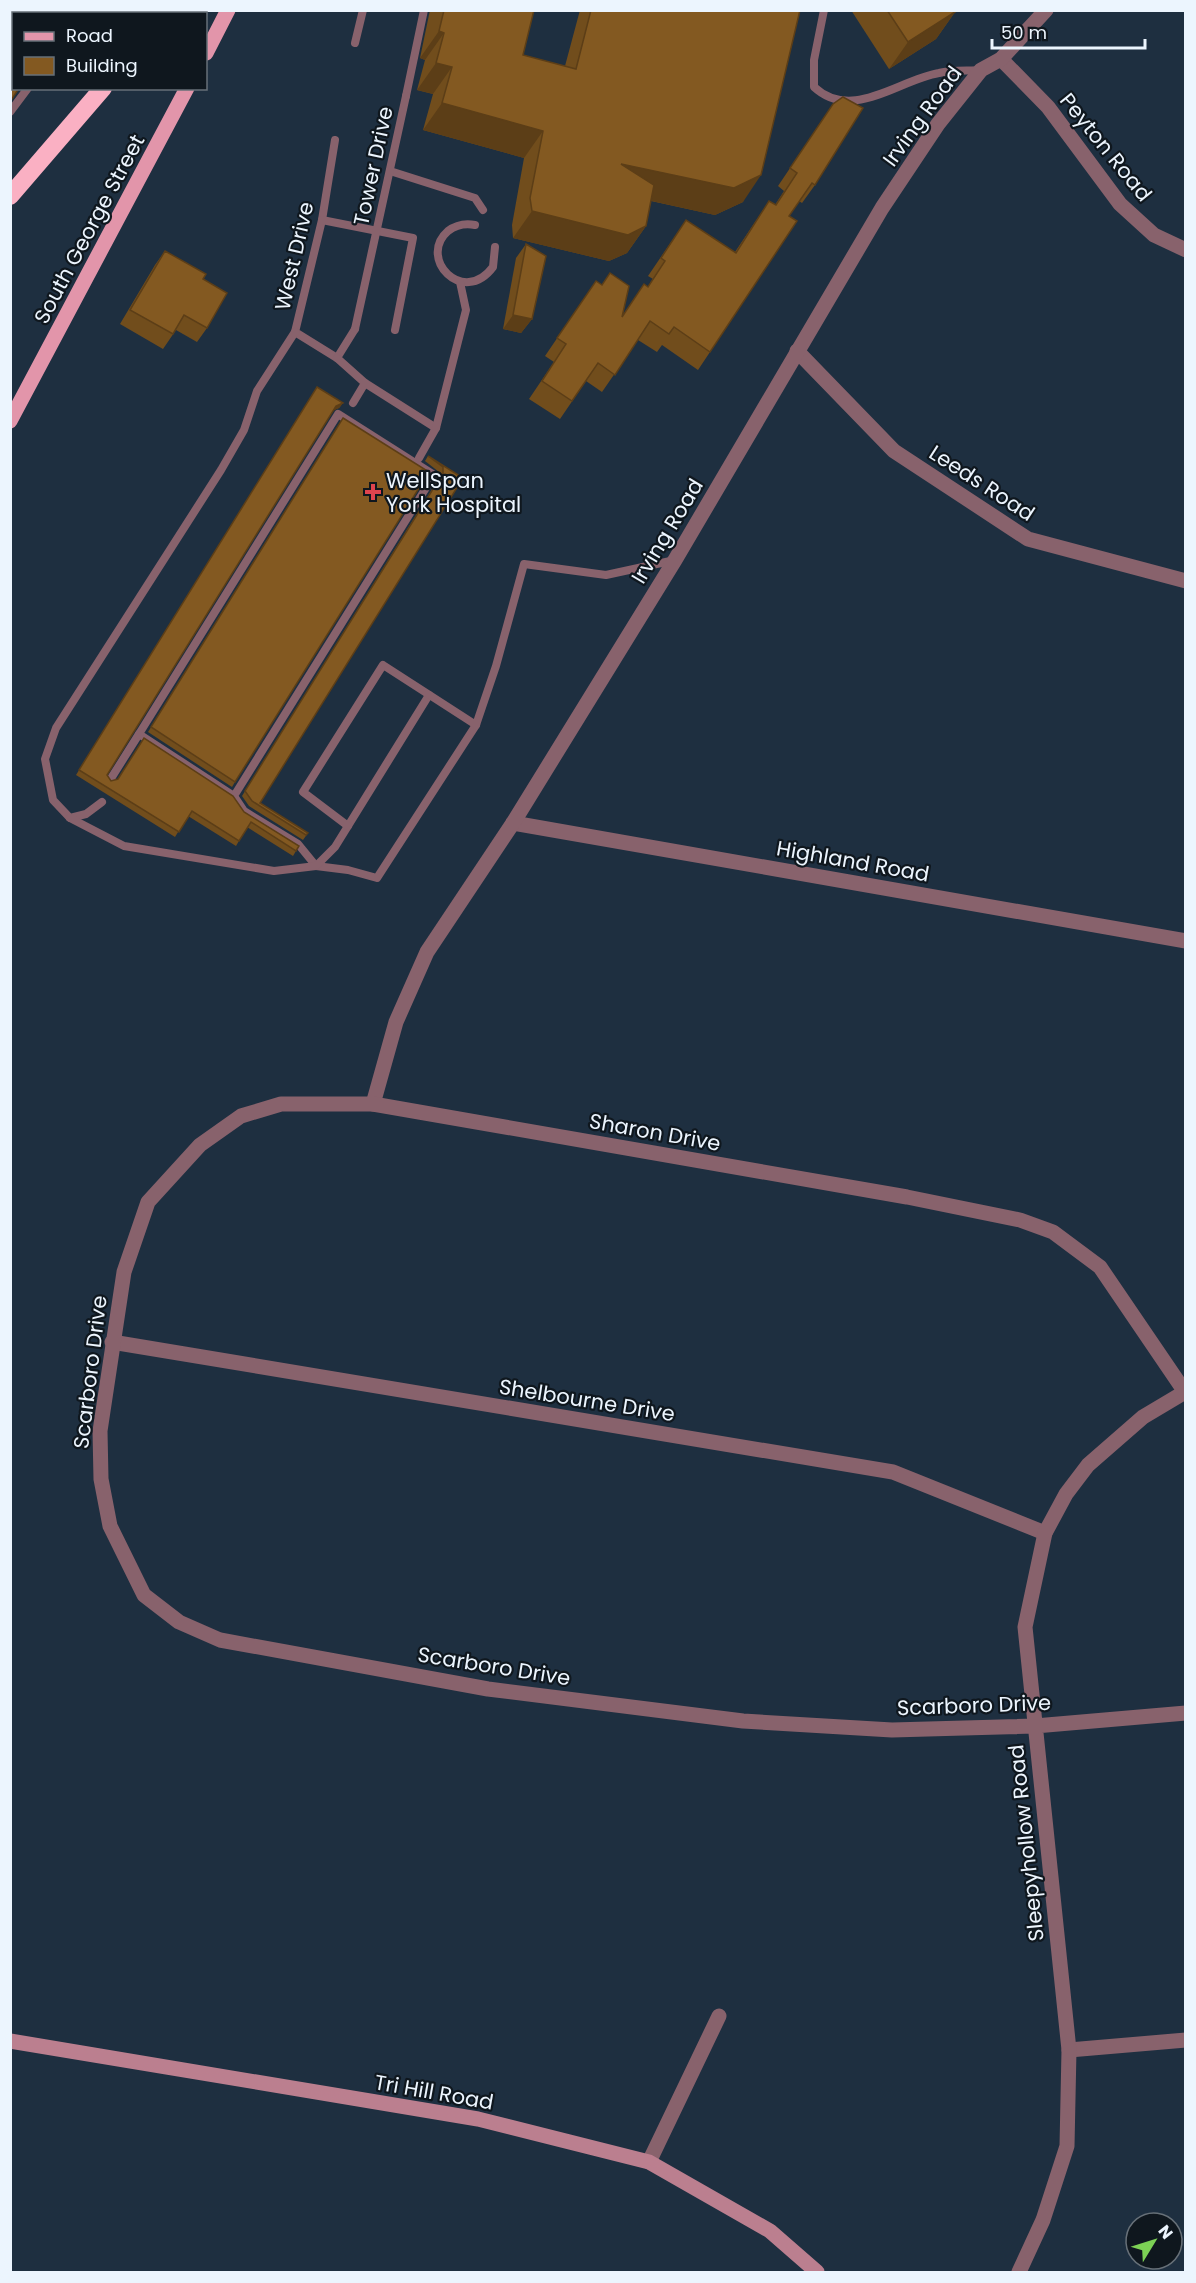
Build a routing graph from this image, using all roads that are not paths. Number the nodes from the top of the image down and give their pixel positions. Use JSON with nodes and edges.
{"nodes":[{"id":1,"x":228,"y":10,"type":"edge"},
{"id":2,"x":363,"y":10,"type":"edge"},
{"id":3,"x":424,"y":10,"type":"edge"},
{"id":4,"x":824,"y":10,"type":"edge"},
{"id":5,"x":1046,"y":10,"type":"edge"},
{"id":6,"x":355,"y":43,"type":"dead end"},
{"id":7,"x":207,"y":51,"type":"edge"},
{"id":8,"x":1001,"y":59,"type":"junction"},
{"id":9,"x":981,"y":70,"type":"junction"},
{"id":10,"x":26,"y":90,"type":"edge"},
{"id":11,"x":101,"y":90,"type":"edge"},
{"id":12,"x":186,"y":90,"type":"edge"},
{"id":13,"x":10,"y":112,"type":"edge"},
{"id":14,"x":335,"y":140,"type":"dead end"},
{"id":15,"x":390,"y":171,"type":"junction"},
{"id":16,"x":10,"y":196,"type":"edge"},
{"id":17,"x":483,"y":210,"type":"dead end"},
{"id":18,"x":322,"y":220,"type":"junction"},
{"id":19,"x":475,"y":225,"type":"dead end"},
{"id":20,"x":495,"y":247,"type":"dead end"},
{"id":21,"x":1185,"y":250,"type":"edge"},
{"id":22,"x":460,"y":282,"type":"junction"},
{"id":23,"x":395,"y":330,"type":"dead end"},
{"id":24,"x":295,"y":332,"type":"junction"},
{"id":25,"x":797,"y":351,"type":"junction"},
{"id":26,"x":336,"y":358,"type":"junction"},
{"id":27,"x":365,"y":382,"type":"junction"},
{"id":28,"x":353,"y":404,"type":"dead end"},
{"id":29,"x":10,"y":421,"type":"edge"},
{"id":30,"x":436,"y":428,"type":"junction"},
{"id":31,"x":419,"y":458,"type":"dead end"},
{"id":32,"x":675,"y":560,"type":"junction"},
{"id":33,"x":1185,"y":581,"type":"edge"},
{"id":34,"x":429,"y":694,"type":"junction"},
{"id":35,"x":476,"y":725,"type":"junction"},
{"id":36,"x":139,"y":734,"type":"junction"},
{"id":37,"x":110,"y":780,"type":"edge"},
{"id":38,"x":234,"y":796,"type":"junction"},
{"id":39,"x":102,"y":802,"type":"dead end"},
{"id":40,"x":70,"y":818,"type":"junction"},
{"id":41,"x":513,"y":823,"type":"junction"},
{"id":42,"x":348,"y":826,"type":"junction"},
{"id":43,"x":316,"y":866,"type":"junction"},
{"id":44,"x":1185,"y":941,"type":"edge"},
{"id":45,"x":373,"y":1104,"type":"junction"},
{"id":46,"x":124,"y":1272,"type":"joint"},
{"id":47,"x":112,"y":1342,"type":"junction"},
{"id":48,"x":1185,"y":1392,"type":"edge"},
{"id":49,"x":1045,"y":1533,"type":"junction"},
{"id":50,"x":1185,"y":1713,"type":"edge"},
{"id":51,"x":1035,"y":1726,"type":"junction"},
{"id":52,"x":719,"y":2016,"type":"dead end"},
{"id":53,"x":1185,"y":2040,"type":"edge"},
{"id":54,"x":10,"y":2041,"type":"edge"},
{"id":55,"x":1070,"y":2050,"type":"junction"},
{"id":56,"x":649,"y":2162,"type":"junction"},
{"id":57,"x":817,"y":2272,"type":"edge"},
{"id":58,"x":1019,"y":2272,"type":"edge"}],
"edges":[{"from":1,"to":7,"type":"main road"},
{"from":2,"to":6,"type":"lane"},
{"from":3,"to":15,"type":"lane","name":"Tower Drive","bridge":true},
{"from":4,"to":9,"type":"lane"},
{"from":5,"to":8,"type":"street","name":"Irving Road"},
{"from":8,"to":9,"type":"street","name":"Irving Road"},
{"from":8,"to":21,"type":"street","name":"Peyton Road"},
{"from":9,"to":25,"type":"street","name":"Irving Road"},
{"from":10,"to":13,"type":"lane"},
{"from":11,"to":16,"type":"highway"},
{"from":12,"to":29,"type":"main road","name":"South George Street"},
{"from":14,"to":18,"type":"lane","name":"West Drive"},
{"from":15,"to":17,"type":"lane"},
{"from":15,"to":26,"type":"lane","name":"Tower Drive","bridge":true},
{"from":18,"to":23,"type":"lane"},
{"from":18,"to":24,"type":"lane","name":"West Drive"},
{"from":19,"to":22,"type":"lane"},
{"from":20,"to":22,"type":"lane"},
{"from":22,"to":30,"type":"lane"},
{"from":24,"to":26,"type":"lane","name":"West Drive"},
{"from":24,"to":40,"type":"lane"},
{"from":25,"to":32,"type":"street","name":"Irving Road"},
{"from":25,"to":33,"type":"street","name":"Leeds Road"},
{"from":26,"to":27,"type":"lane","name":"West Drive"},
{"from":27,"to":28,"type":"lane"},
{"from":27,"to":30,"type":"lane","name":"West Drive"},
{"from":30,"to":31,"type":"lane"},
{"from":32,"to":35,"type":"lane"},
{"from":32,"to":41,"type":"street","name":"Irving Road"},
{"from":34,"to":35,"type":"lane"},
{"from":34,"to":42,"type":"lane"},
{"from":34,"to":42,"type":"lane"},
{"from":35,"to":43,"type":"lane"},
{"from":36,"to":37,"type":"lane"},
{"from":36,"to":38,"type":"lane"},
{"from":36,"to":38,"type":"lane"},
{"from":38,"to":43,"type":"lane"},
{"from":39,"to":40,"type":"lane"},
{"from":40,"to":43,"type":"lane"},
{"from":41,"to":44,"type":"street","name":"Highland Road"},
{"from":41,"to":45,"type":"street","name":"Irving Road"},
{"from":42,"to":43,"type":"lane"},
{"from":45,"to":46,"type":"street","name":"Sharon Drive"},
{"from":45,"to":48,"type":"street","name":"Sharon Drive"},
{"from":46,"to":47,"type":"street","name":"Scarboro Drive"},
{"from":47,"to":49,"type":"street","name":"Shelbourne Drive"},
{"from":47,"to":51,"type":"street","name":"Scarboro Drive"},
{"from":48,"to":49,"type":"street","name":"Sleepyhollow Road"},
{"from":49,"to":51,"type":"street","name":"Sleepyhollow Road"},
{"from":50,"to":51,"type":"street","name":"Scarboro Drive"},
{"from":51,"to":55,"type":"street","name":"Sleepyhollow Road"},
{"from":52,"to":56,"type":"street"},
{"from":53,"to":55,"type":"street"},
{"from":54,"to":56,"type":"street","name":"Tri Hill Road"},
{"from":55,"to":58,"type":"street","name":"Sleepyhollow Road"},
{"from":56,"to":57,"type":"street","name":"Tri Hill Road"}]}
